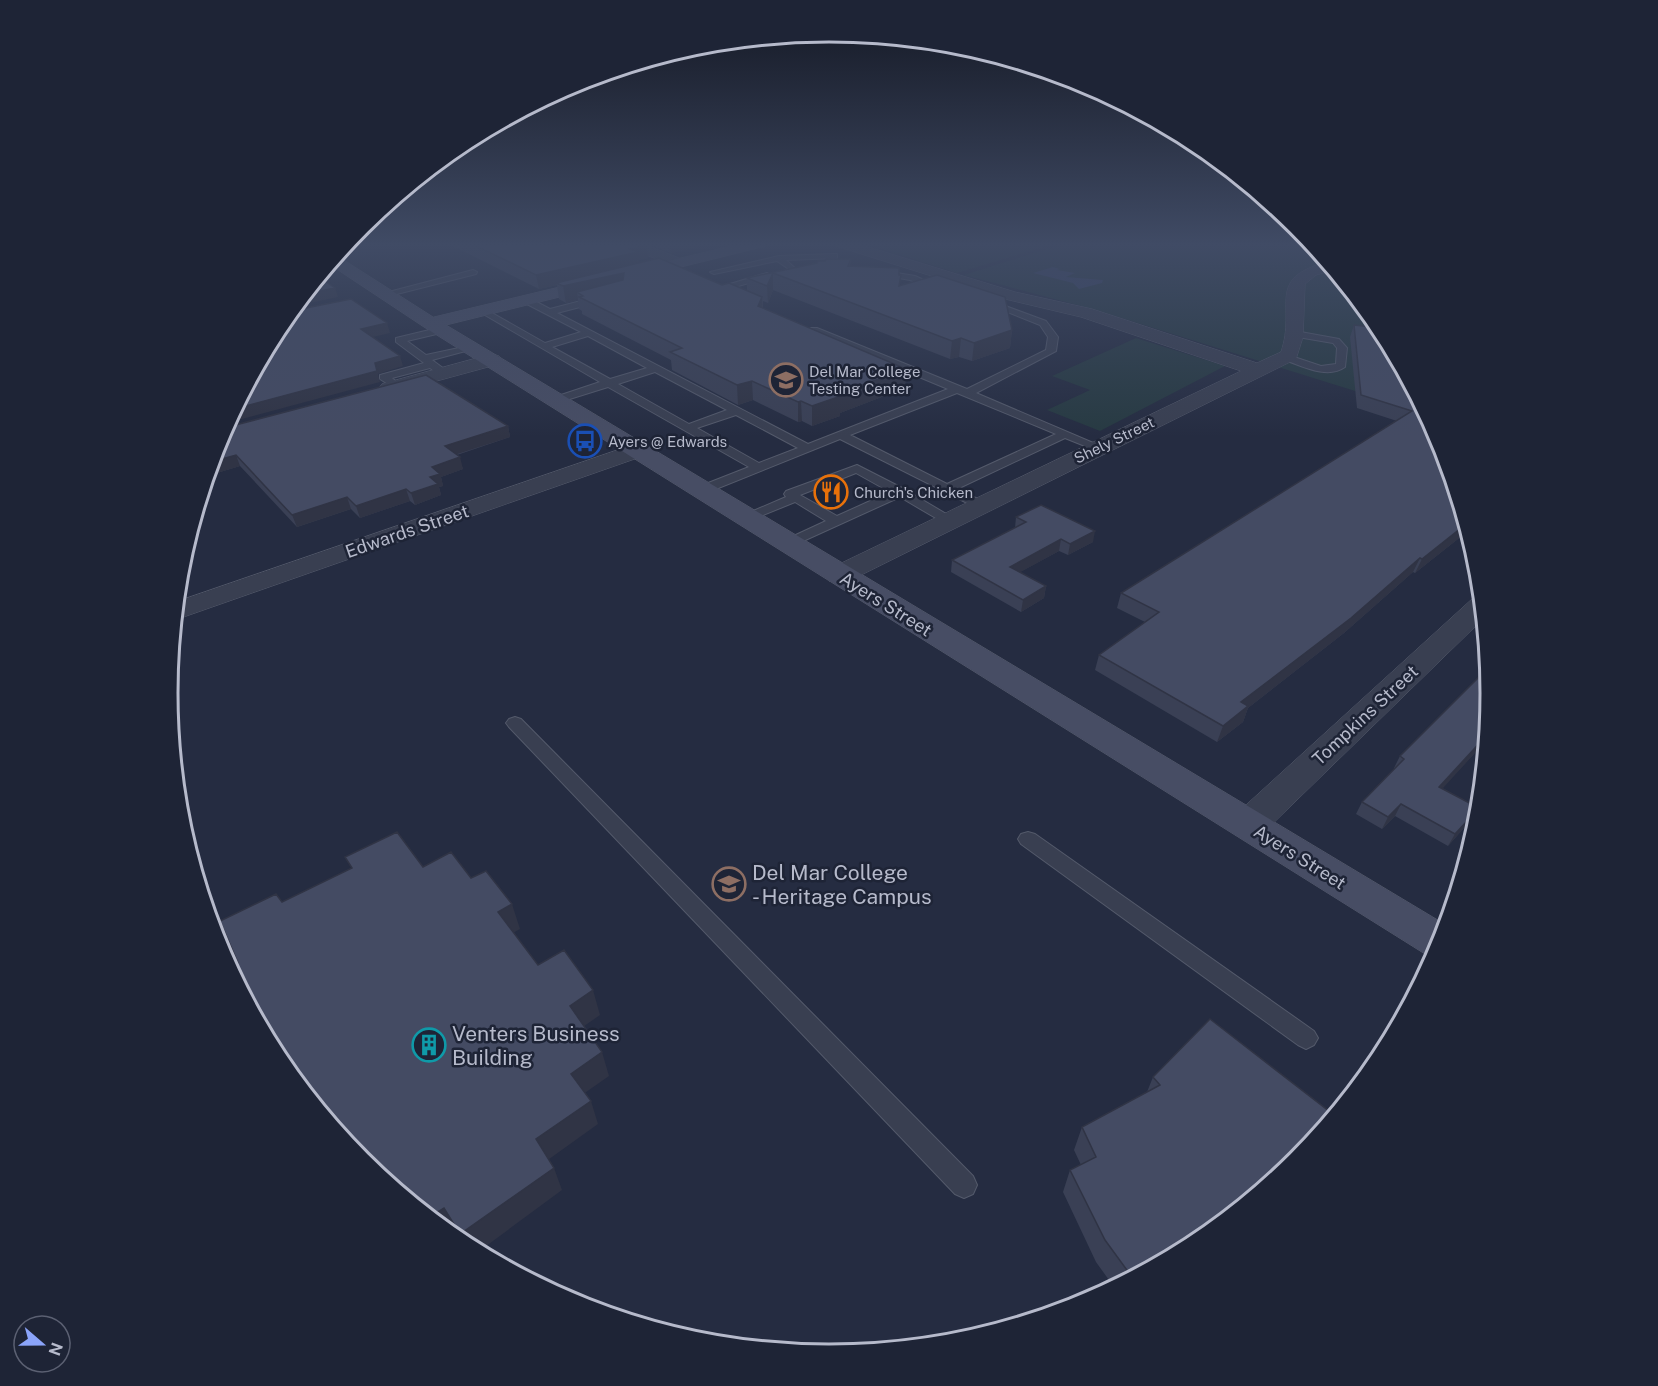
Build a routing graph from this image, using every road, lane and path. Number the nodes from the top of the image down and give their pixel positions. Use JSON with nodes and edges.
{"nodes":[{"id":1,"x":406,"y":308,"type":"edge"},
{"id":2,"x":495,"y":308,"type":"edge"},
{"id":3,"x":541,"y":308,"type":"edge"},
{"id":4,"x":566,"y":308,"type":"edge"},
{"id":5,"x":1008,"y":308,"type":"edge"},
{"id":6,"x":1057,"y":308,"type":"edge"},
{"id":7,"x":1294,"y":308,"type":"edge"},
{"id":8,"x":482,"y":311,"type":"junction"},
{"id":9,"x":549,"y":312,"type":"junction"},
{"id":10,"x":436,"y":327,"type":"junction"},
{"id":11,"x":807,"y":327,"type":"edge"},
{"id":12,"x":589,"y":333,"type":"junction"},
{"id":13,"x":1295,"y":334,"type":"junction"},
{"id":14,"x":544,"y":346,"type":"junction"},
{"id":15,"x":481,"y":354,"type":"junction"},
{"id":16,"x":1285,"y":357,"type":"junction"},
{"id":17,"x":433,"y":366,"type":"junction"},
{"id":18,"x":656,"y":369,"type":"junction"},
{"id":19,"x":1258,"y":370,"type":"junction"},
{"id":20,"x":610,"y":383,"type":"junction"},
{"id":21,"x":963,"y":391,"type":"junction"},
{"id":22,"x":374,"y":392,"type":"edge"},
{"id":23,"x":556,"y":400,"type":"junction"},
{"id":24,"x":736,"y":411,"type":"junction"},
{"id":25,"x":688,"y":428,"type":"junction"},
{"id":26,"x":1065,"y":434,"type":"junction"},
{"id":27,"x":840,"y":435,"type":"junction"},
{"id":28,"x":807,"y":448,"type":"junction"},
{"id":29,"x":1099,"y":448,"type":"junction"},
{"id":30,"x":638,"y":450,"type":"junction"},
{"id":31,"x":759,"y":468,"type":"junction"},
{"id":32,"x":947,"y":489,"type":"junction"},
{"id":33,"x":702,"y":490,"type":"junction"},
{"id":34,"x":900,"y":492,"type":"junction"},
{"id":35,"x":795,"y":498,"type":"junction"},
{"id":36,"x":981,"y":506,"type":"junction"},
{"id":37,"x":746,"y":517,"type":"junction"},
{"id":38,"x":835,"y":521,"type":"junction"},
{"id":39,"x":951,"y":521,"type":"junction"},
{"id":40,"x":790,"y":543,"type":"junction"},
{"id":41,"x":839,"y":575,"type":"junction"},
{"id":42,"x":184,"y":609,"type":"edge"},
{"id":43,"x":1474,"y":612,"type":"edge"},
{"id":44,"x":514,"y":723,"type":"dead end"},
{"id":45,"x":1248,"y":825,"type":"junction"},
{"id":46,"x":1028,"y":839,"type":"dead end"},
{"id":47,"x":1431,"y":938,"type":"edge"},
{"id":48,"x":1306,"y":1038,"type":"dead end"},
{"id":49,"x":964,"y":1185,"type":"dead end"}],
"edges":[{"from":1,"to":10,"type":"main road","name":"Ayers Street"},
{"from":2,"to":8,"type":"main road"},
{"from":3,"to":9,"type":"lane"},
{"from":4,"to":9,"type":"lane"},
{"from":5,"to":21,"type":"lane"},
{"from":6,"to":19,"type":"street"},
{"from":7,"to":13,"type":"street"},
{"from":8,"to":10,"type":"main road"},
{"from":8,"to":14,"type":"lane"},
{"from":9,"to":12,"type":"lane"},
{"from":10,"to":15,"type":"main road","name":"Ayers Street"},
{"from":10,"to":17,"type":"lane"},
{"from":11,"to":21,"type":"lane"},
{"from":12,"to":14,"type":"lane"},
{"from":12,"to":18,"type":"lane"},
{"from":13,"to":16,"type":"street"},
{"from":13,"to":16,"type":"lane"},
{"from":14,"to":20,"type":"lane"},
{"from":15,"to":17,"type":"street"},
{"from":15,"to":23,"type":"main road","name":"Ayers Street"},
{"from":16,"to":19,"type":"street","name":"Shely Street"},
{"from":17,"to":22,"type":"street"},
{"from":18,"to":20,"type":"lane"},
{"from":18,"to":24,"type":"lane"},
{"from":19,"to":29,"type":"street","name":"Shely Street"},
{"from":20,"to":23,"type":"lane"},
{"from":20,"to":25,"type":"lane"},
{"from":21,"to":26,"type":"lane"},
{"from":21,"to":27,"type":"lane"},
{"from":23,"to":30,"type":"main road","name":"Ayers Street"},
{"from":24,"to":25,"type":"lane"},
{"from":24,"to":28,"type":"lane"},
{"from":25,"to":31,"type":"lane"},
{"from":26,"to":29,"type":"lane"},
{"from":26,"to":32,"type":"lane"},
{"from":27,"to":28,"type":"lane"},
{"from":27,"to":32,"type":"lane"},
{"from":28,"to":31,"type":"lane"},
{"from":29,"to":36,"type":"street","name":"Shely Street"},
{"from":30,"to":33,"type":"main road","name":"Ayers Street"},
{"from":30,"to":42,"type":"street","name":"Edwards Street"},
{"from":31,"to":33,"type":"lane"},
{"from":32,"to":36,"type":"lane"},
{"from":33,"to":37,"type":"main road","name":"Ayers Street"},
{"from":34,"to":35,"type":"lane"},
{"from":34,"to":38,"type":"lane"},
{"from":34,"to":39,"type":"lane"},
{"from":35,"to":37,"type":"lane"},
{"from":35,"to":38,"type":"lane"},
{"from":36,"to":39,"type":"street","name":"Shely Street"},
{"from":37,"to":40,"type":"main road","name":"Ayers Street"},
{"from":38,"to":40,"type":"lane"},
{"from":39,"to":41,"type":"street","name":"Shely Street"},
{"from":40,"to":41,"type":"main road","name":"Ayers Street"},
{"from":41,"to":45,"type":"main road","name":"Ayers Street"},
{"from":43,"to":45,"type":"street","name":"Tompkins Street"},
{"from":44,"to":49,"type":"lane"},
{"from":45,"to":47,"type":"main road","name":"Ayers Street"},
{"from":46,"to":48,"type":"lane"}]}
